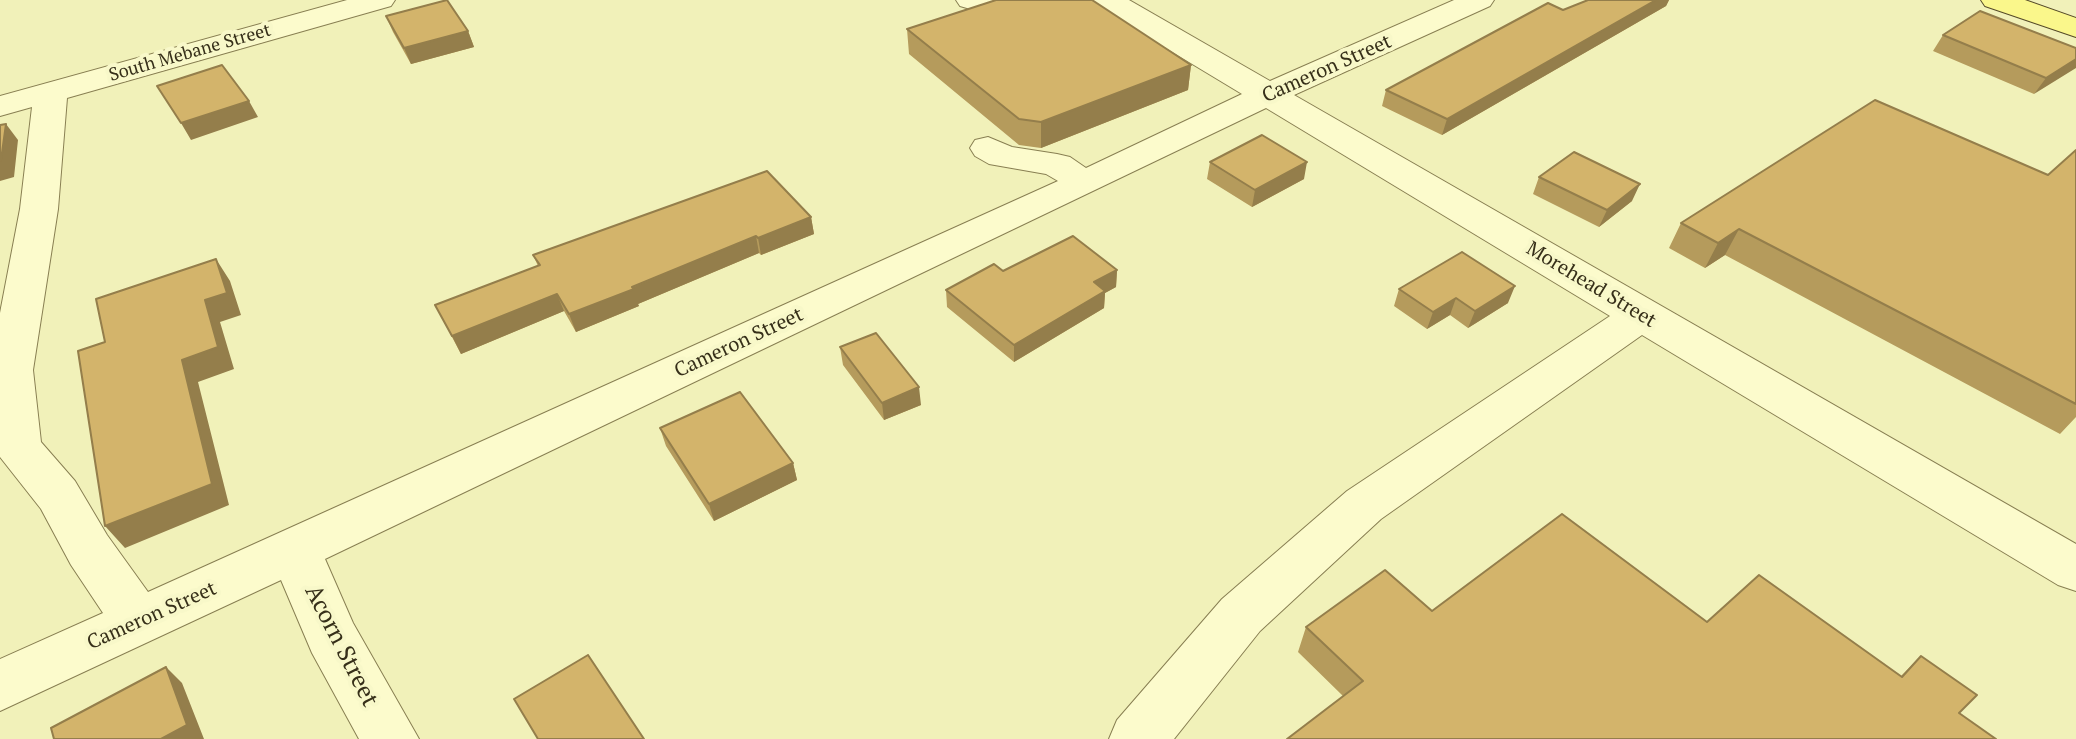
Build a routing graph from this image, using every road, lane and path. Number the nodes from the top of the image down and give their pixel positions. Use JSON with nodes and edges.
{"nodes":[{"id":1,"x":380,"y":0,"type":"edge"},
{"id":2,"x":971,"y":0,"type":"edge"},
{"id":3,"x":1016,"y":0,"type":"edge"},
{"id":4,"x":1107,"y":0,"type":"edge"},
{"id":5,"x":1479,"y":0,"type":"edge"},
{"id":6,"x":1996,"y":0,"type":"edge"},
{"id":7,"x":2076,"y":28,"type":"edge"},
{"id":8,"x":51,"y":92,"type":"junction"},
{"id":9,"x":1269,"y":94,"type":"junction"},
{"id":10,"x":0,"y":106,"type":"edge"},
{"id":11,"x":988,"y":148,"type":"dead end"},
{"id":12,"x":1085,"y":183,"type":"junction"},
{"id":13,"x":1642,"y":316,"type":"junction"},
{"id":14,"x":296,"y":552,"type":"junction"},
{"id":15,"x":2076,"y":570,"type":"edge"},
{"id":16,"x":138,"y":621,"type":"junction"},
{"id":17,"x":0,"y":686,"type":"edge"},
{"id":18,"x":390,"y":739,"type":"edge"},
{"id":19,"x":1138,"y":739,"type":"edge"}],
"edges":[{"from":1,"to":8,"type":"street","name":"South Mebane Street"},
{"from":2,"to":3,"type":"street"},
{"from":4,"to":9,"type":"street","name":"Morehead Street"},
{"from":5,"to":9,"type":"street","name":"Cameron Street"},
{"from":6,"to":7,"type":"main road"},
{"from":8,"to":10,"type":"street","name":"South Mebane Street"},
{"from":8,"to":16,"type":"street"},
{"from":9,"to":12,"type":"street","name":"Cameron Street"},
{"from":9,"to":13,"type":"street","name":"Morehead Street"},
{"from":11,"to":12,"type":"street"},
{"from":12,"to":14,"type":"street","name":"Cameron Street"},
{"from":13,"to":15,"type":"street","name":"Morehead Street"},
{"from":13,"to":19,"type":"street"},
{"from":14,"to":16,"type":"street","name":"Cameron Street"},
{"from":14,"to":18,"type":"street","name":"Acorn Street"},
{"from":16,"to":17,"type":"street","name":"Cameron Street"}]}
